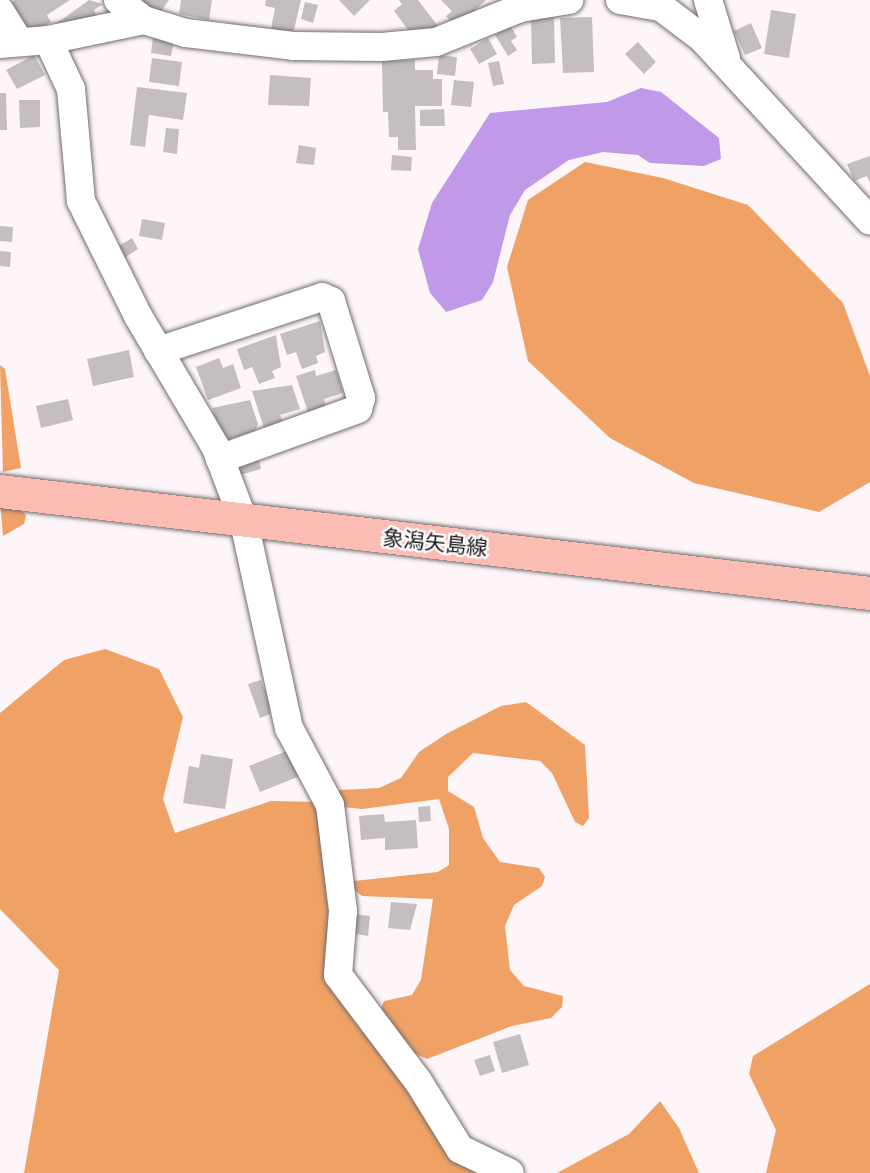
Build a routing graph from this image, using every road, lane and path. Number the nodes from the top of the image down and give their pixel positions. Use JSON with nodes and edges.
{"nodes":[{"id":1,"x":118,"y":0,"type":"edge"},
{"id":2,"x":569,"y":0,"type":"edge"},
{"id":3,"x":620,"y":0,"type":"edge"},
{"id":4,"x":708,"y":0,"type":"edge"},
{"id":5,"x":520,"y":4,"type":"edge"},
{"id":6,"x":0,"y":11,"type":"edge"},
{"id":7,"x":144,"y":20,"type":"junction"},
{"id":8,"x":48,"y":40,"type":"junction"},
{"id":9,"x":9,"y":43,"type":"edge"},
{"id":10,"x":728,"y":66,"type":"junction"},
{"id":11,"x":870,"y":221,"type":"edge"},
{"id":12,"x":158,"y":351,"type":"junction"},
{"id":13,"x":220,"y":459,"type":"junction"},
{"id":14,"x":0,"y":491,"type":"edge"},
{"id":15,"x":244,"y":522,"type":"junction"},
{"id":16,"x":870,"y":593,"type":"edge"},
{"id":17,"x":510,"y":1173,"type":"edge"}],
"edges":[{"from":1,"to":7,"type":"street"},
{"from":2,"to":5,"type":"street"},
{"from":3,"to":10,"type":"street"},
{"from":4,"to":10,"type":"street"},
{"from":5,"to":7,"type":"street"},
{"from":6,"to":9,"type":"street"},
{"from":7,"to":8,"type":"street"},
{"from":8,"to":9,"type":"street"},
{"from":8,"to":12,"type":"street"},
{"from":10,"to":11,"type":"street"},
{"from":12,"to":13,"type":"street"},
{"from":12,"to":13,"type":"street"},
{"from":13,"to":15,"type":"street"},
{"from":14,"to":15,"type":"main road","name":"象潟矢島線"},
{"from":15,"to":16,"type":"main road","name":"象潟矢島線"},
{"from":15,"to":17,"type":"street"}]}
